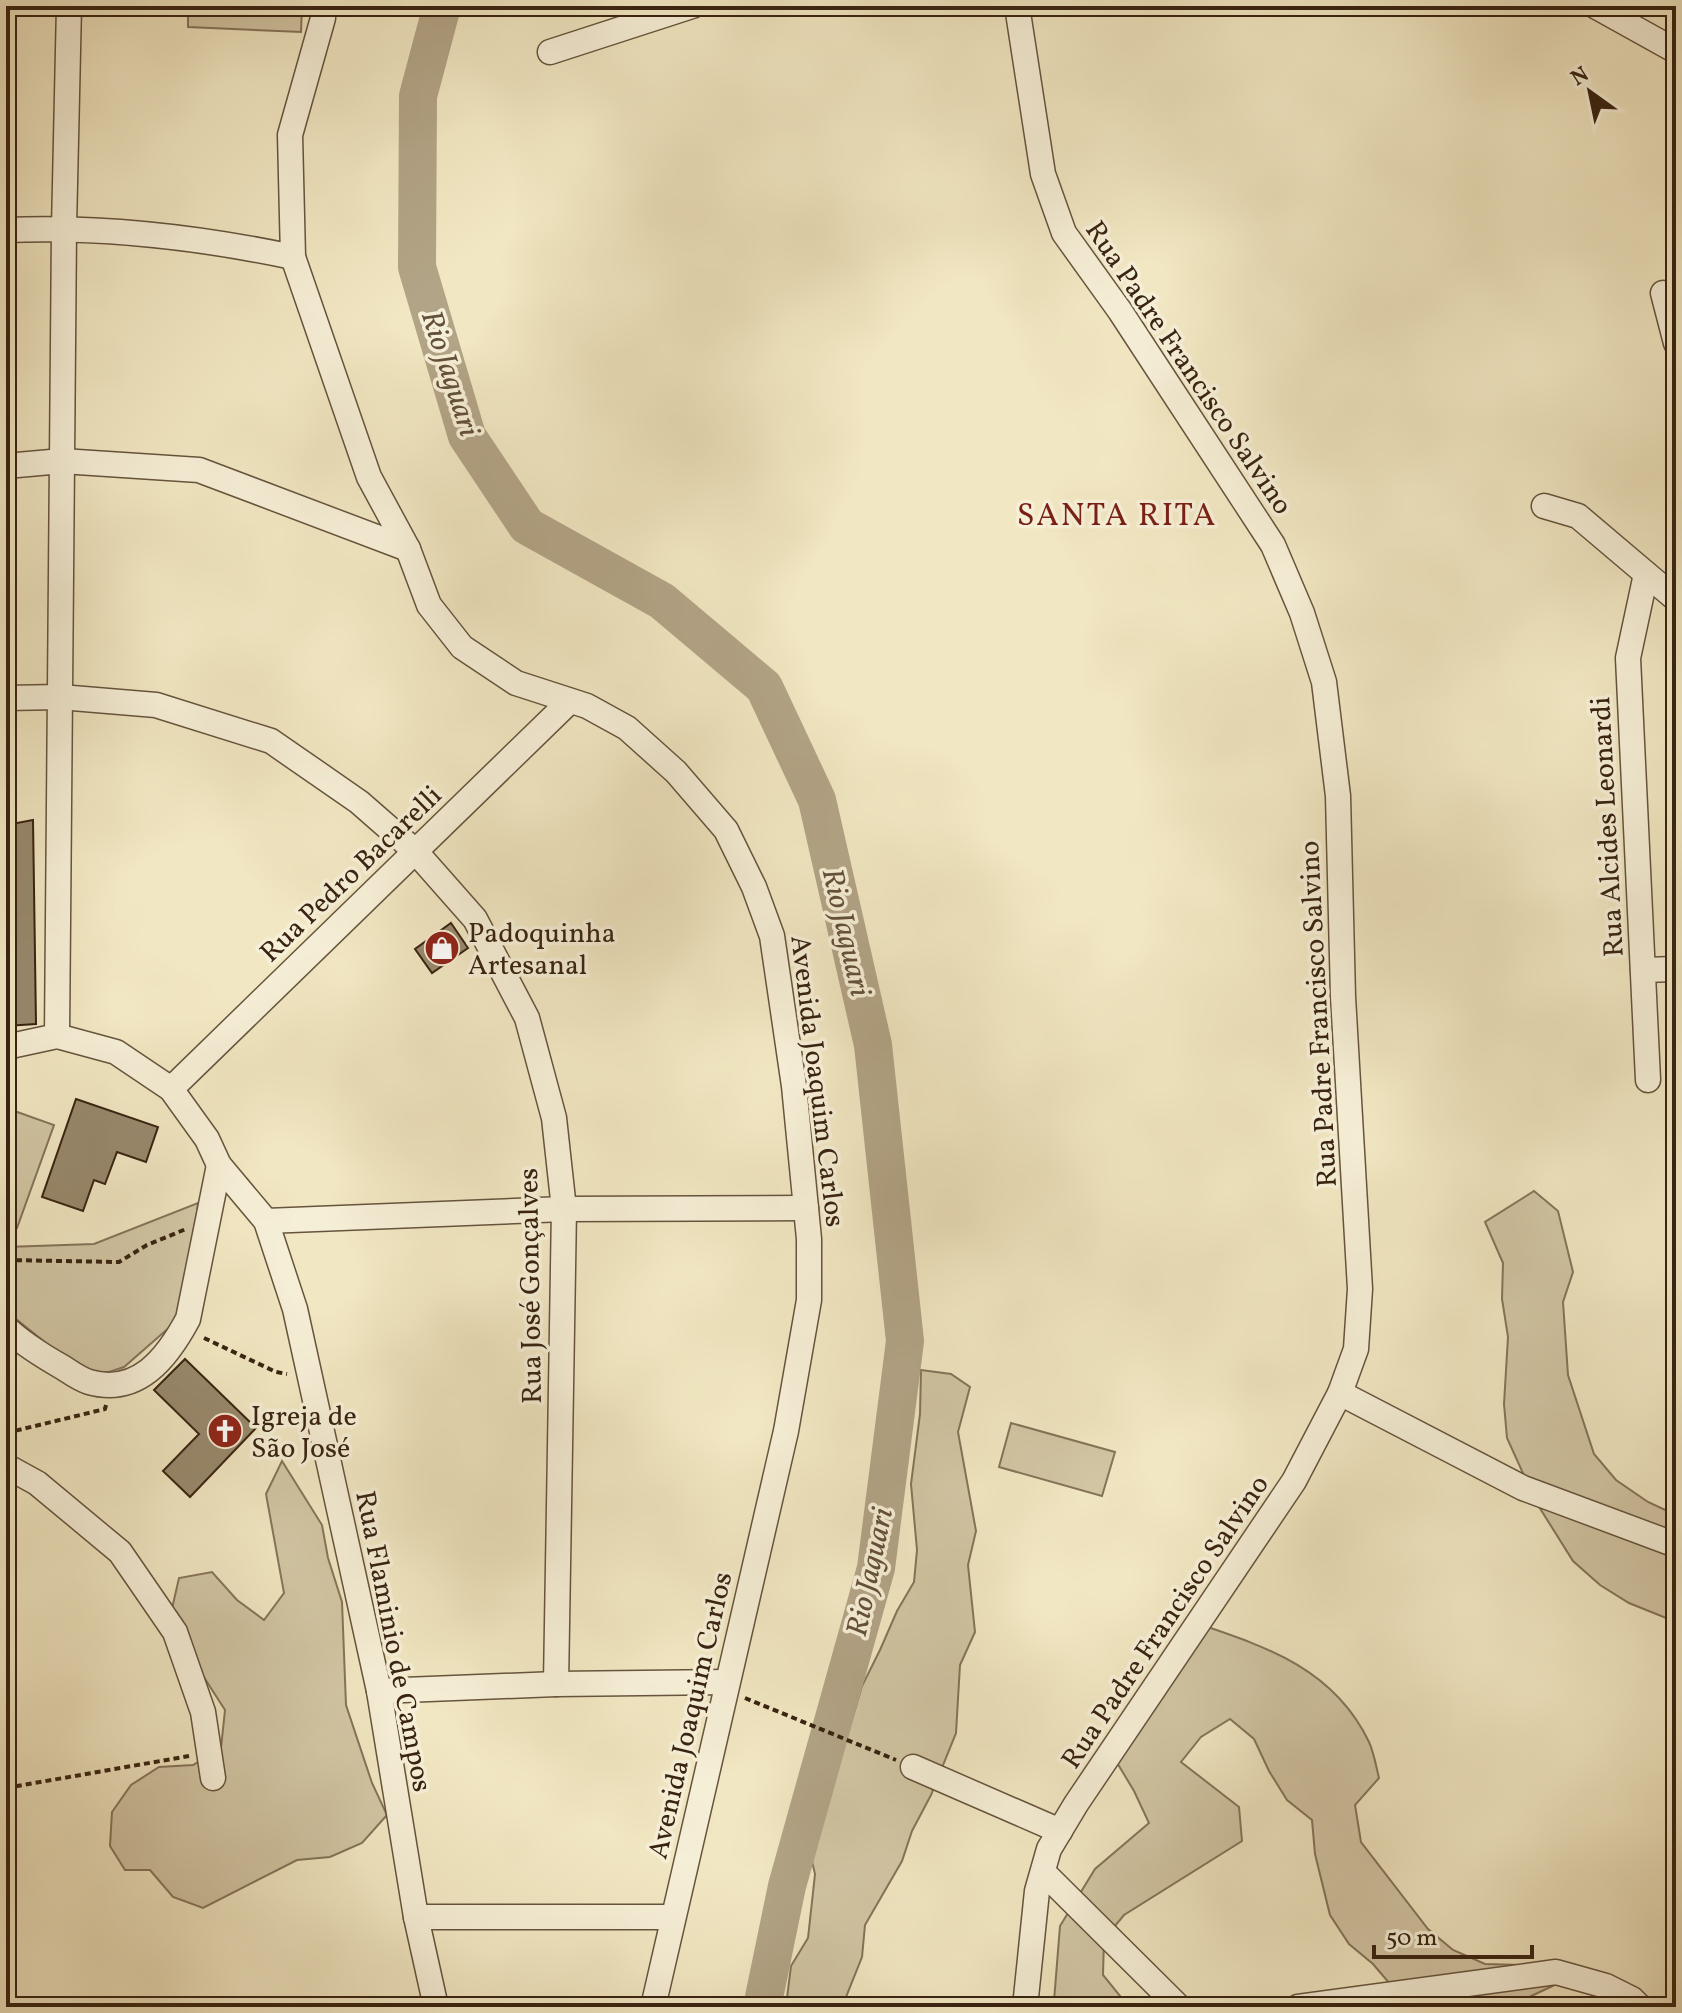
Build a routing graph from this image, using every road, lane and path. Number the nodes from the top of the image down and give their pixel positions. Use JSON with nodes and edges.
{"nodes":[{"id":1,"x":69,"y":6,"type":"edge"},
{"id":2,"x":322,"y":6,"type":"edge"},
{"id":3,"x":692,"y":6,"type":"edge"},
{"id":4,"x":1017,"y":6,"type":"edge"},
{"id":5,"x":1595,"y":6,"type":"edge"},
{"id":6,"x":1676,"y":51,"type":"edge"},
{"id":7,"x":550,"y":52,"type":"dead end"},
{"id":8,"x":64,"y":228,"type":"junction"},
{"id":9,"x":6,"y":230,"type":"edge"},
{"id":10,"x":293,"y":257,"type":"junction"},
{"id":11,"x":1663,"y":293,"type":"dead end"},
{"id":12,"x":1676,"y":343,"type":"edge"},
{"id":13,"x":62,"y":461,"type":"junction"},
{"id":14,"x":6,"y":466,"type":"edge"},
{"id":15,"x":1544,"y":506,"type":"dead end"},
{"id":16,"x":408,"y":549,"type":"junction"},
{"id":17,"x":1646,"y":574,"type":"junction"},
{"id":18,"x":1676,"y":599,"type":"edge"},
{"id":19,"x":60,"y":697,"type":"junction"},
{"id":20,"x":6,"y":698,"type":"edge"},
{"id":21,"x":570,"y":701,"type":"junction"},
{"id":22,"x":415,"y":851,"type":"junction"},
{"id":23,"x":1676,"y":969,"type":"edge"},
{"id":24,"x":1643,"y":970,"type":"junction"},
{"id":25,"x":57,"y":1036,"type":"junction"},
{"id":26,"x":6,"y":1047,"type":"edge"},
{"id":27,"x":1648,"y":1080,"type":"dead end"},
{"id":28,"x":171,"y":1089,"type":"junction"},
{"id":29,"x":219,"y":1165,"type":"junction"},
{"id":30,"x":806,"y":1208,"type":"junction"},
{"id":31,"x":564,"y":1209,"type":"junction"},
{"id":32,"x":266,"y":1221,"type":"junction"},
{"id":33,"x":208,"y":1226,"type":"junction"},
{"id":34,"x":6,"y":1260,"type":"edge"},
{"id":35,"x":6,"y":1328,"type":"edge"},
{"id":36,"x":183,"y":1329,"type":"junction"},
{"id":37,"x":311,"y":1379,"type":"junction"},
{"id":38,"x":1340,"y":1393,"type":"junction"},
{"id":39,"x":105,"y":1409,"type":"dead end"},
{"id":40,"x":6,"y":1433,"type":"edge"},
{"id":41,"x":6,"y":1466,"type":"edge"},
{"id":42,"x":1676,"y":1545,"type":"edge"},
{"id":43,"x":556,"y":1684,"type":"junction"},
{"id":44,"x":726,"y":1686,"type":"junction"},
{"id":45,"x":379,"y":1691,"type":"junction"},
{"id":46,"x":209,"y":1752,"type":"junction"},
{"id":47,"x":913,"y":1767,"type":"joint"},
{"id":48,"x":213,"y":1778,"type":"dead end"},
{"id":49,"x":6,"y":1788,"type":"edge"},
{"id":50,"x":1060,"y":1831,"type":"junction"},
{"id":51,"x":1043,"y":1872,"type":"junction"},
{"id":52,"x":416,"y":1917,"type":"junction"},
{"id":53,"x":672,"y":1917,"type":"junction"},
{"id":54,"x":1602,"y":1996,"type":"edge"},
{"id":55,"x":436,"y":2007,"type":"edge"},
{"id":56,"x":653,"y":2007,"type":"edge"},
{"id":57,"x":1025,"y":2007,"type":"edge"},
{"id":58,"x":1179,"y":2007,"type":"edge"},
{"id":59,"x":1298,"y":2007,"type":"edge"},
{"id":60,"x":1640,"y":2007,"type":"edge"}],
"edges":[{"from":1,"to":8,"type":"street"},
{"from":2,"to":10,"type":"street","name":"Avenida Joaquim Carlos"},
{"from":3,"to":7,"type":"street"},
{"from":4,"to":38,"type":"street","name":"Rua Padre Francisco Salvino"},
{"from":5,"to":6,"type":"street"},
{"from":8,"to":9,"type":"street"},
{"from":8,"to":10,"type":"street"},
{"from":8,"to":13,"type":"street"},
{"from":10,"to":16,"type":"street","name":"Avenida Joaquim Carlos"},
{"from":11,"to":12,"type":"street"},
{"from":13,"to":14,"type":"street"},
{"from":13,"to":16,"type":"street"},
{"from":13,"to":19,"type":"street"},
{"from":15,"to":17,"type":"street"},
{"from":16,"to":21,"type":"street","name":"Avenida Joaquim Carlos"},
{"from":17,"to":18,"type":"street"},
{"from":17,"to":24,"type":"street","name":"Rua Alcides Leonardi"},
{"from":19,"to":20,"type":"street","name":"Rua José Gonçalves"},
{"from":19,"to":22,"type":"street","name":"Rua José Gonçalves"},
{"from":19,"to":25,"type":"street"},
{"from":21,"to":22,"type":"street","name":"Rua Pedro Bacarelli"},
{"from":21,"to":30,"type":"street","name":"Avenida Joaquim Carlos"},
{"from":22,"to":28,"type":"street","name":"Rua Pedro Bacarelli"},
{"from":22,"to":31,"type":"street","name":"Rua José Gonçalves"},
{"from":23,"to":24,"type":"street"},
{"from":24,"to":27,"type":"street","name":"Rua Alcides Leonardi"},
{"from":25,"to":26,"type":"street","name":"Rua Flaminio de Campos"},
{"from":25,"to":28,"type":"street","name":"Rua Flaminio de Campos"},
{"from":28,"to":29,"type":"street","name":"Rua Flaminio de Campos"},
{"from":29,"to":32,"type":"street","name":"Rua Flaminio de Campos"},
{"from":29,"to":33,"type":"street"},
{"from":30,"to":31,"type":"street"},
{"from":30,"to":44,"type":"street","name":"Avenida Joaquim Carlos"},
{"from":31,"to":32,"type":"street"},
{"from":31,"to":43,"type":"street","name":"Rua José Gonçalves"},
{"from":32,"to":37,"type":"street","name":"Rua Flaminio de Campos"},
{"from":33,"to":34,"type":"path"},
{"from":33,"to":36,"type":"street"},
{"from":35,"to":36,"type":"street"},
{"from":36,"to":37,"type":"path"},
{"from":37,"to":45,"type":"street","name":"Rua Flaminio de Campos"},
{"from":38,"to":42,"type":"street"},
{"from":38,"to":50,"type":"street","name":"Rua Padre Francisco Salvino"},
{"from":39,"to":40,"type":"path"},
{"from":41,"to":46,"type":"street"},
{"from":43,"to":44,"type":"street"},
{"from":43,"to":45,"type":"street"},
{"from":44,"to":47,"type":"path"},
{"from":44,"to":53,"type":"street","name":"Avenida Joaquim Carlos"},
{"from":45,"to":52,"type":"street","name":"Rua Flaminio de Campos"},
{"from":46,"to":48,"type":"street"},
{"from":46,"to":49,"type":"path"},
{"from":47,"to":50,"type":"street"},
{"from":50,"to":51,"type":"street","name":"Rua Padre Francisco Salvino"},
{"from":51,"to":57,"type":"street","name":"Rua Padre Francisco Salvino"},
{"from":51,"to":58,"type":"street"},
{"from":52,"to":53,"type":"street"},
{"from":52,"to":55,"type":"street","name":"Rua Flaminio de Campos"},
{"from":53,"to":56,"type":"street","name":"Avenida Joaquim Carlos"},
{"from":54,"to":59,"type":"street"},
{"from":54,"to":60,"type":"street"}]}
